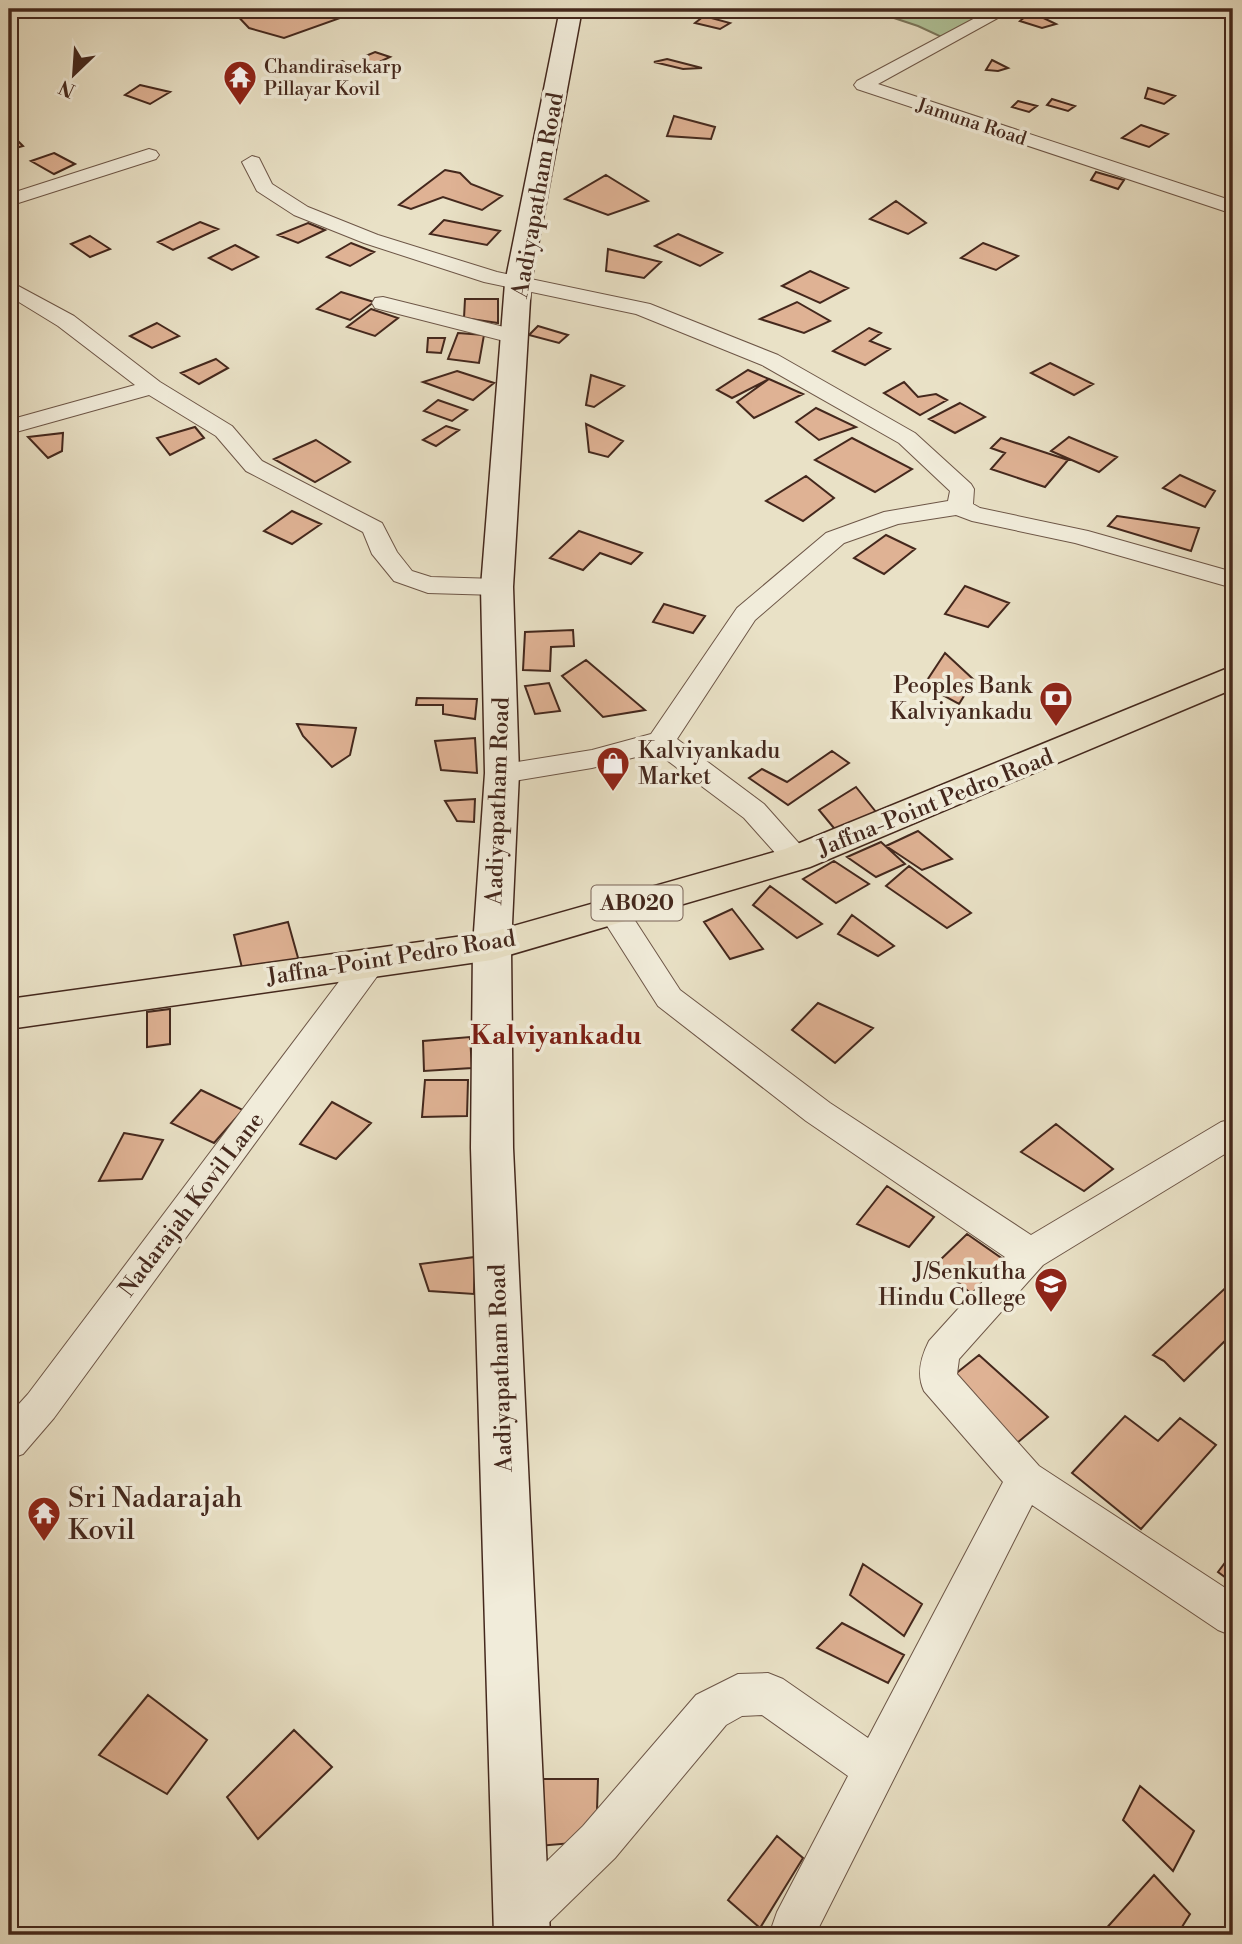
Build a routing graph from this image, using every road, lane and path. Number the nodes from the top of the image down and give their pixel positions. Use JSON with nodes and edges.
{"nodes":[{"id":1,"x":571,"y":9,"type":"edge"},
{"id":2,"x":1004,"y":9,"type":"edge"},
{"id":3,"x":149,"y":155,"type":"dead end"},
{"id":4,"x":251,"y":162,"type":"dead end"},
{"id":5,"x":9,"y":201,"type":"edge"},
{"id":6,"x":1233,"y":208,"type":"edge"},
{"id":7,"x":518,"y":283,"type":"junction"},
{"id":8,"x":9,"y":287,"type":"edge"},
{"id":9,"x":383,"y":303,"type":"dead end"},
{"id":10,"x":516,"y":337,"type":"junction"},
{"id":11,"x":152,"y":387,"type":"junction"},
{"id":12,"x":9,"y":427,"type":"edge"},
{"id":13,"x":960,"y":507,"type":"junction"},
{"id":14,"x":1233,"y":580,"type":"edge"},
{"id":15,"x":497,"y":587,"type":"junction"},
{"id":16,"x":1233,"y":677,"type":"edge"},
{"id":17,"x":661,"y":741,"type":"junction"},
{"id":18,"x":502,"y":773,"type":"junction"},
{"id":19,"x":797,"y":858,"type":"junction"},
{"id":20,"x":612,"y":910,"type":"junction"},
{"id":21,"x":492,"y":946,"type":"junction"},
{"id":22,"x":370,"y":963,"type":"junction"},
{"id":23,"x":9,"y":1014,"type":"edge"},
{"id":24,"x":1233,"y":1132,"type":"edge"},
{"id":25,"x":1030,"y":1254,"type":"junction"},
{"id":26,"x":9,"y":1442,"type":"edge"},
{"id":27,"x":1025,"y":1479,"type":"junction"},
{"id":28,"x":1233,"y":1616,"type":"edge"},
{"id":29,"x":875,"y":1769,"type":"junction"},
{"id":30,"x":521,"y":1927,"type":"edge"},
{"id":31,"x":792,"y":1935,"type":"edge"}],
"edges":[{"from":1,"to":7,"type":"street","name":"Aadiyapatham Road"},
{"from":2,"to":6,"type":"street","name":"Jamuna Road"},
{"from":3,"to":5,"type":"street"},
{"from":4,"to":7,"type":"street"},
{"from":7,"to":10,"type":"street","name":"Aadiyapatham Road"},
{"from":7,"to":13,"type":"street"},
{"from":8,"to":11,"type":"street"},
{"from":9,"to":10,"type":"street"},
{"from":10,"to":15,"type":"street","name":"Aadiyapatham Road"},
{"from":11,"to":12,"type":"street"},
{"from":11,"to":15,"type":"street"},
{"from":13,"to":14,"type":"street"},
{"from":13,"to":17,"type":"street"},
{"from":15,"to":18,"type":"street","name":"Aadiyapatham Road"},
{"from":16,"to":19,"type":"main road","name":"Jaffna-Point Pedro Road","number":"AB020"},
{"from":17,"to":18,"type":"street"},
{"from":17,"to":19,"type":"street"},
{"from":18,"to":21,"type":"street","name":"Aadiyapatham Road"},
{"from":19,"to":20,"type":"main road","name":"Jaffna-Point Pedro Road","number":"AB020"},
{"from":20,"to":21,"type":"main road","name":"Jaffna-Point Pedro Road","number":"AB020"},
{"from":20,"to":25,"type":"street"},
{"from":21,"to":22,"type":"main road","name":"Jaffna-Point Pedro Road","number":"AB020"},
{"from":21,"to":30,"type":"street","name":"Aadiyapatham Road"},
{"from":22,"to":23,"type":"main road","name":"Jaffna-Point Pedro Road","number":"AB020"},
{"from":22,"to":26,"type":"street","name":"Nadarajah Kovil Lane"},
{"from":24,"to":25,"type":"street"},
{"from":25,"to":27,"type":"street"},
{"from":27,"to":28,"type":"street"},
{"from":27,"to":29,"type":"street"},
{"from":29,"to":30,"type":"street"},
{"from":29,"to":31,"type":"street"}]}
